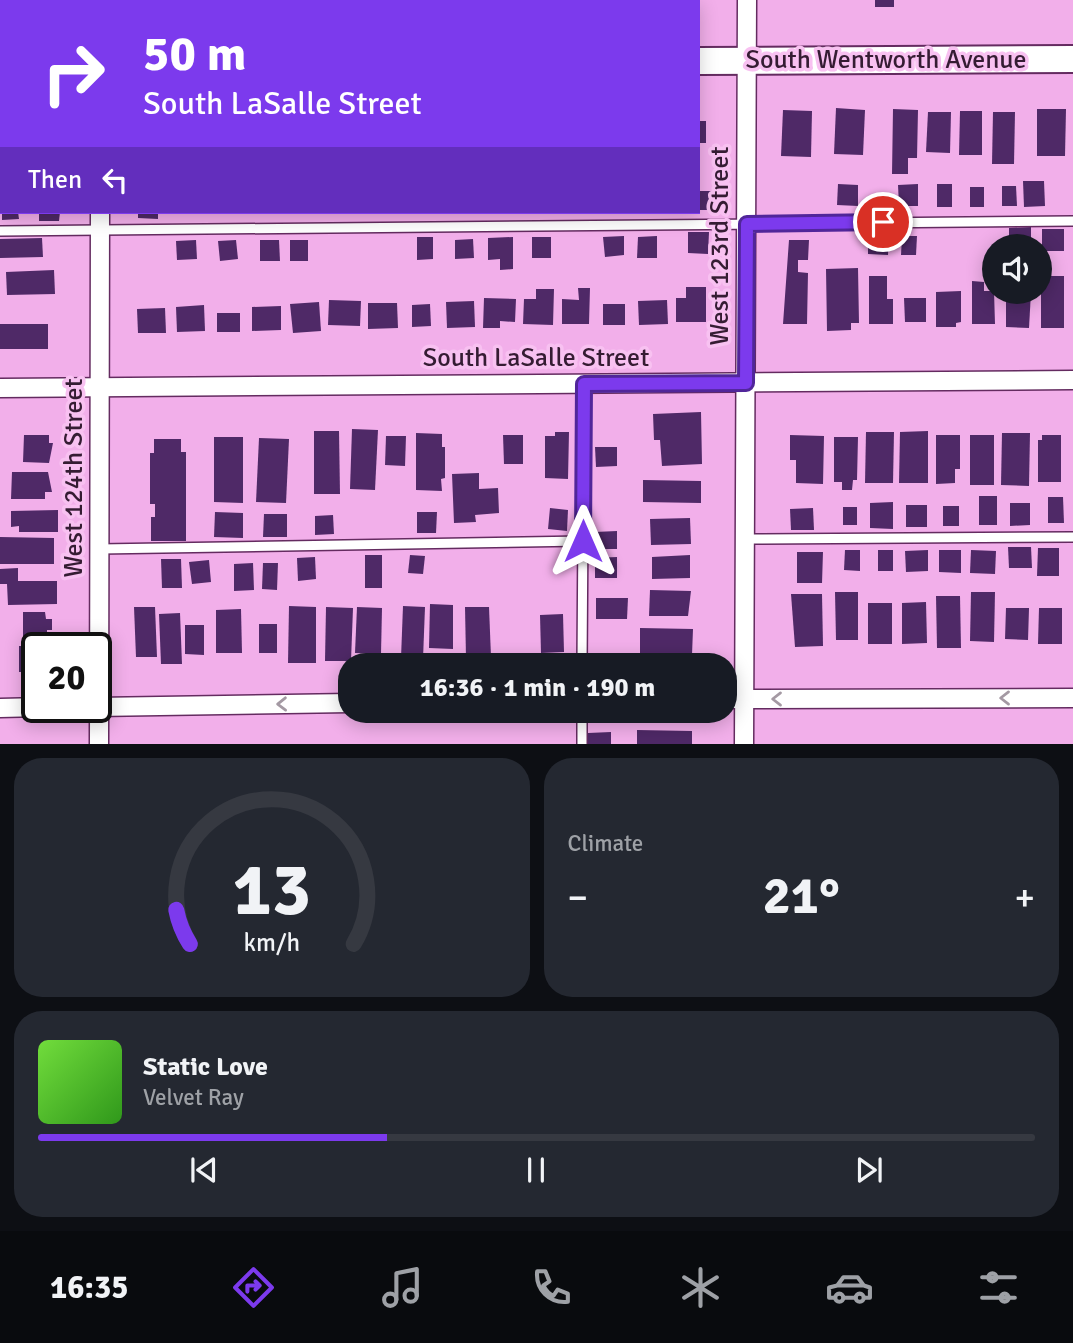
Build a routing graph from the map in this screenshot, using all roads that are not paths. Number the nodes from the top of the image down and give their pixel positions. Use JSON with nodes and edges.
{"nodes":[{"id":1,"x":747,"y":0,"type":"edge"},
{"id":2,"x":1073,"y":59,"type":"edge"},
{"id":3,"x":700,"y":61,"type":"edge"},
{"id":4,"x":747,"y":61,"type":"junction"},
{"id":5,"x":100,"y":221,"type":"edge"},
{"id":6,"x":1073,"y":221,"type":"edge"},
{"id":7,"x":747,"y":224,"type":"junction"},
{"id":8,"x":0,"y":231,"type":"edge"},
{"id":9,"x":1073,"y":380,"type":"edge"},
{"id":10,"x":746,"y":383,"type":"junction"},
{"id":11,"x":584,"y":384,"type":"junction"},
{"id":12,"x":0,"y":388,"type":"edge"},
{"id":13,"x":100,"y":388,"type":"junction"},
{"id":14,"x":1073,"y":537,"type":"edge"},
{"id":15,"x":745,"y":539,"type":"junction"},
{"id":16,"x":583,"y":541,"type":"junction"},
{"id":17,"x":100,"y":549,"type":"junction"},
{"id":18,"x":99,"y":632,"type":"edge"},
{"id":19,"x":582,"y":653,"type":"edge"},
{"id":20,"x":1073,"y":698,"type":"edge"},
{"id":21,"x":737,"y":699,"type":"edge"},
{"id":22,"x":745,"y":699,"type":"junction"},
{"id":23,"x":338,"y":703,"type":"edge"},
{"id":24,"x":112,"y":706,"type":"edge"},
{"id":25,"x":21,"y":707,"type":"edge"},
{"id":26,"x":0,"y":708,"type":"edge"},
{"id":27,"x":98,"y":723,"type":"edge"},
{"id":28,"x":582,"y":723,"type":"edge"},
{"id":29,"x":99,"y":744,"type":"edge"},
{"id":30,"x":582,"y":744,"type":"edge"},
{"id":31,"x":744,"y":744,"type":"edge"}],
"edges":[{"from":1,"to":4,"type":"street","name":"West 123rd Street"},
{"from":2,"to":4,"type":"street","name":"South Wentworth Avenue"},
{"from":3,"to":4,"type":"street","name":"South Wentworth Avenue"},
{"from":4,"to":7,"type":"street","name":"West 123rd Street"},
{"from":5,"to":7,"type":"lane"},
{"from":5,"to":8,"type":"lane"},
{"from":5,"to":13,"type":"street","name":"West 124th Street"},
{"from":6,"to":7,"type":"lane"},
{"from":7,"to":10,"type":"street","name":"West 123rd Street"},
{"from":9,"to":10,"type":"street","name":"South LaSalle Street"},
{"from":10,"to":11,"type":"street","name":"South LaSalle Street"},
{"from":10,"to":15,"type":"street","name":"West 123rd Street"},
{"from":11,"to":13,"type":"street","name":"South LaSalle Street"},
{"from":11,"to":16,"type":"lane"},
{"from":12,"to":13,"type":"street","name":"South LaSalle Street"},
{"from":13,"to":17,"type":"street","name":"West 124th Street"},
{"from":14,"to":15,"type":"lane"},
{"from":15,"to":22,"type":"street","name":"West 123rd Street"},
{"from":16,"to":17,"type":"lane"},
{"from":16,"to":19,"type":"lane"},
{"from":17,"to":18,"type":"street","name":"West 124th Street"},
{"from":20,"to":22,"type":"street","one_way":true},
{"from":21,"to":22,"type":"street"},
{"from":22,"to":31,"type":"street","name":"West 123rd Street"},
{"from":23,"to":24,"type":"street","one_way":true},
{"from":25,"to":26,"type":"street"},
{"from":27,"to":29,"type":"street","name":"West 124th Street"},
{"from":28,"to":30,"type":"lane"}]}
